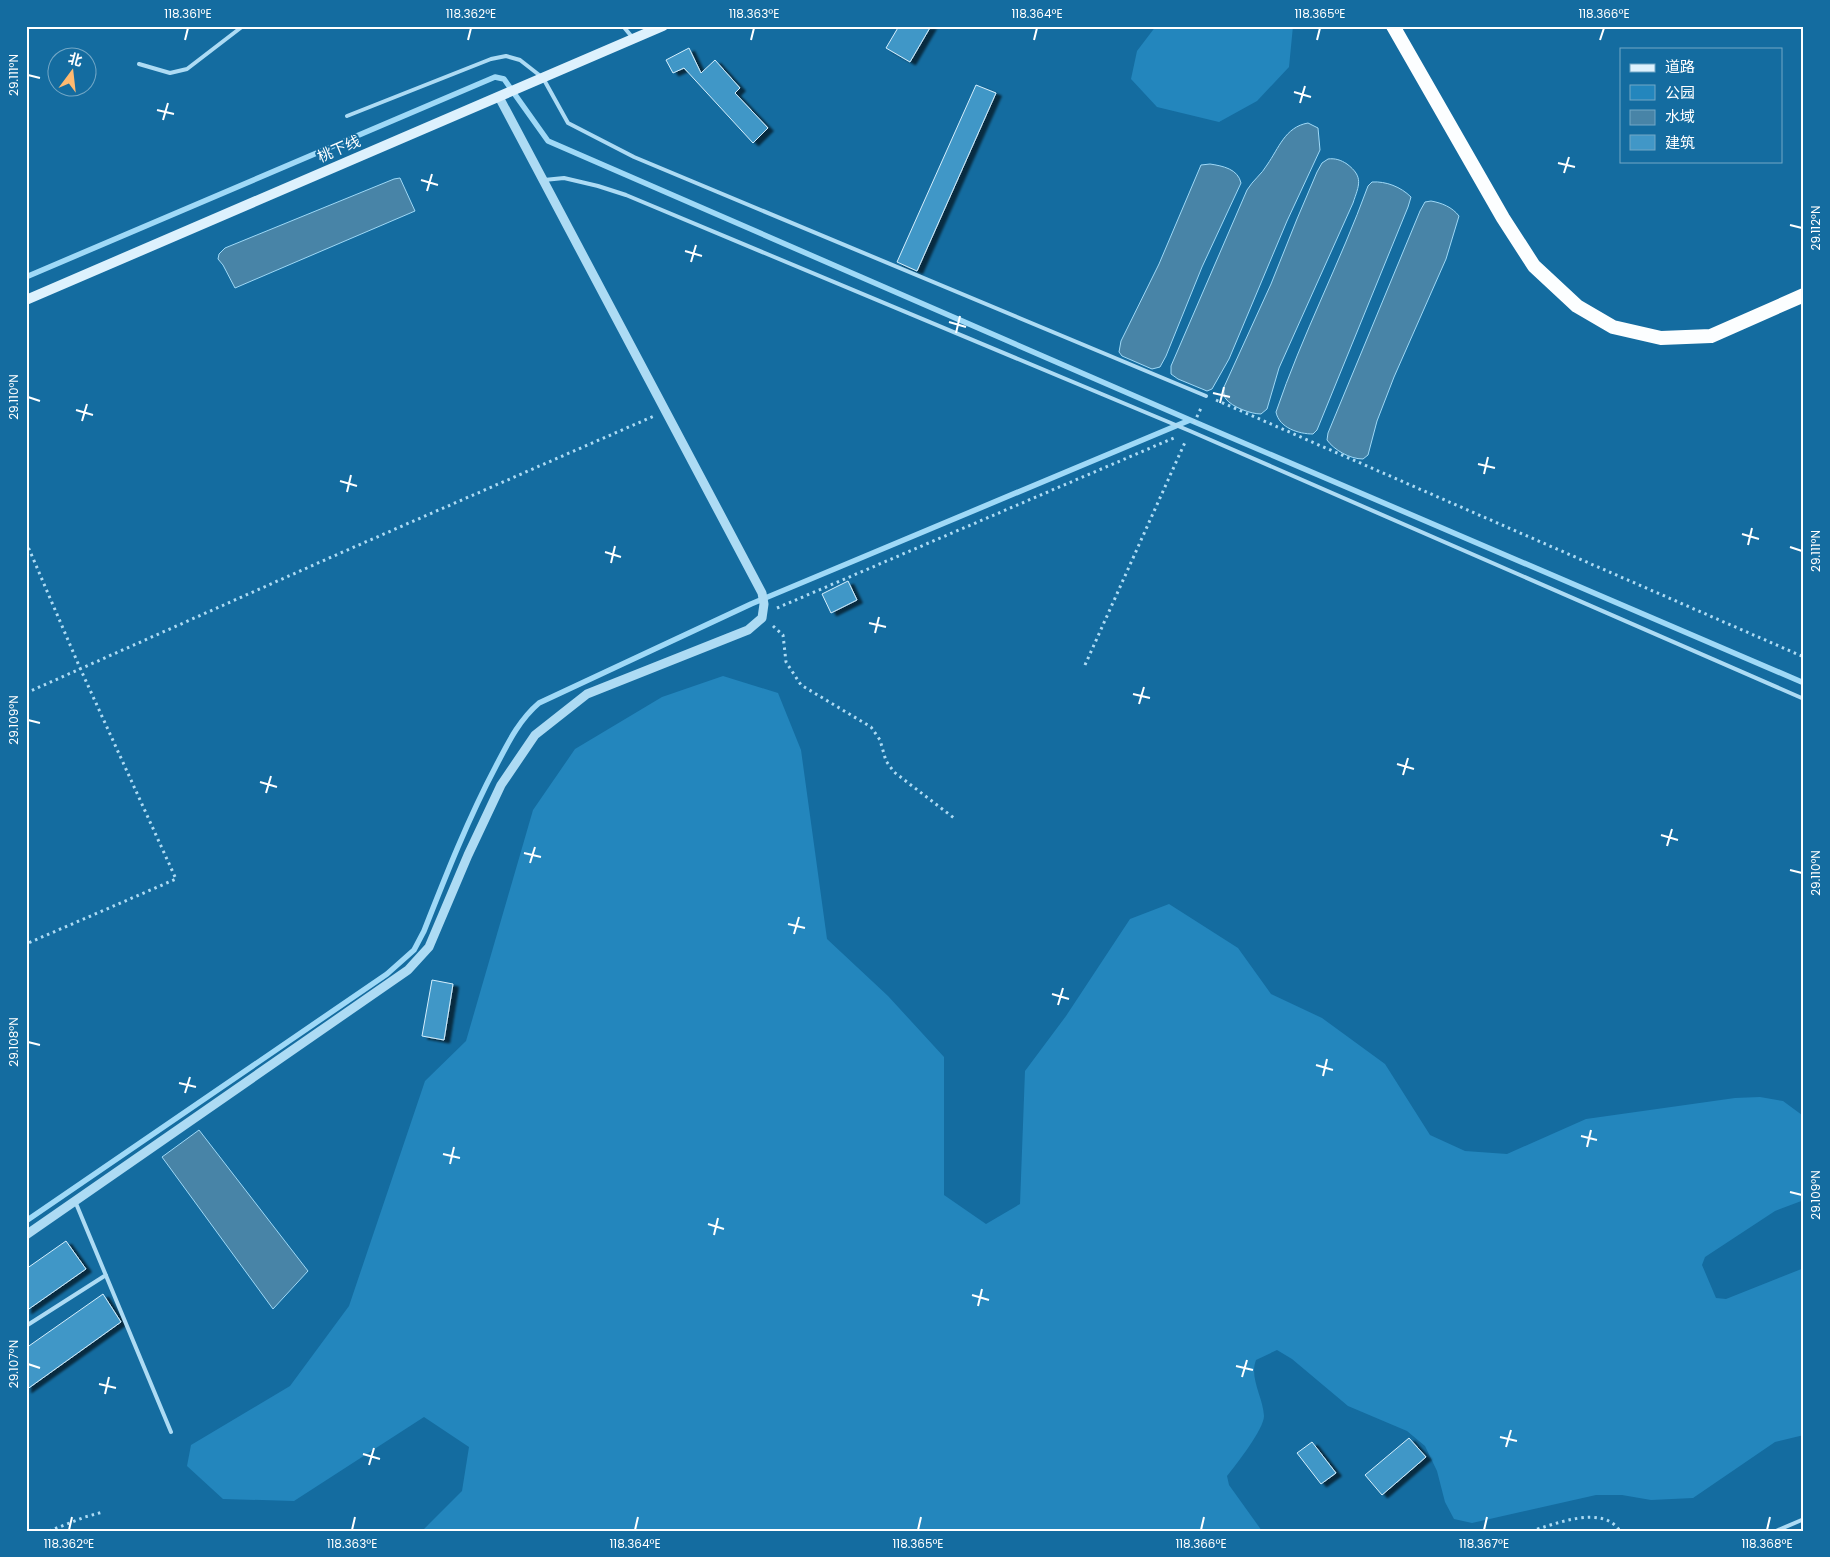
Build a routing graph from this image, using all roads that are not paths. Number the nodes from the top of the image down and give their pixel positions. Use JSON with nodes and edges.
{"nodes":[{"id":1,"x":243,"y":26,"type":"edge"},
{"id":2,"x":623,"y":26,"type":"edge"},
{"id":3,"x":664,"y":26,"type":"edge"},
{"id":4,"x":1393,"y":26,"type":"edge"},
{"id":5,"x":634,"y":39,"type":"junction"},
{"id":6,"x":139,"y":64,"type":"dead end"},
{"id":7,"x":543,"y":78,"type":"junction"},
{"id":8,"x":499,"y":97,"type":"junction"},
{"id":9,"x":347,"y":116,"type":"dead end"},
{"id":10,"x":544,"y":180,"type":"junction"},
{"id":11,"x":1804,"y":295,"type":"edge"},
{"id":12,"x":26,"y":300,"type":"edge"},
{"id":13,"x":1206,"y":396,"type":"road end"},
{"id":14,"x":1804,"y":700,"type":"edge"},
{"id":15,"x":75,"y":1201,"type":"junction"},
{"id":16,"x":26,"y":1235,"type":"edge"},
{"id":17,"x":106,"y":1275,"type":"junction"},
{"id":18,"x":26,"y":1326,"type":"edge"},
{"id":19,"x":171,"y":1432,"type":"dead end"},
{"id":20,"x":1804,"y":1520,"type":"edge"},
{"id":21,"x":1776,"y":1531,"type":"edge"}],
"edges":[{"from":1,"to":6,"type":"lane"},
{"from":2,"to":5,"type":"lane"},
{"from":3,"to":5,"type":"main road","name":"桃下线"},
{"from":4,"to":11,"type":"highway"},
{"from":5,"to":7,"type":"main road","name":"桃下线"},
{"from":7,"to":8,"type":"main road","name":"桃下线"},
{"from":7,"to":9,"type":"lane"},
{"from":7,"to":13,"type":"lane"},
{"from":8,"to":10,"type":"street"},
{"from":8,"to":12,"type":"main road","name":"桃下线"},
{"from":10,"to":14,"type":"lane"},
{"from":10,"to":15,"type":"street"},
{"from":15,"to":16,"type":"street"},
{"from":15,"to":17,"type":"lane"},
{"from":17,"to":18,"type":"lane"},
{"from":17,"to":19,"type":"lane"},
{"from":20,"to":21,"type":"lane"}]}
